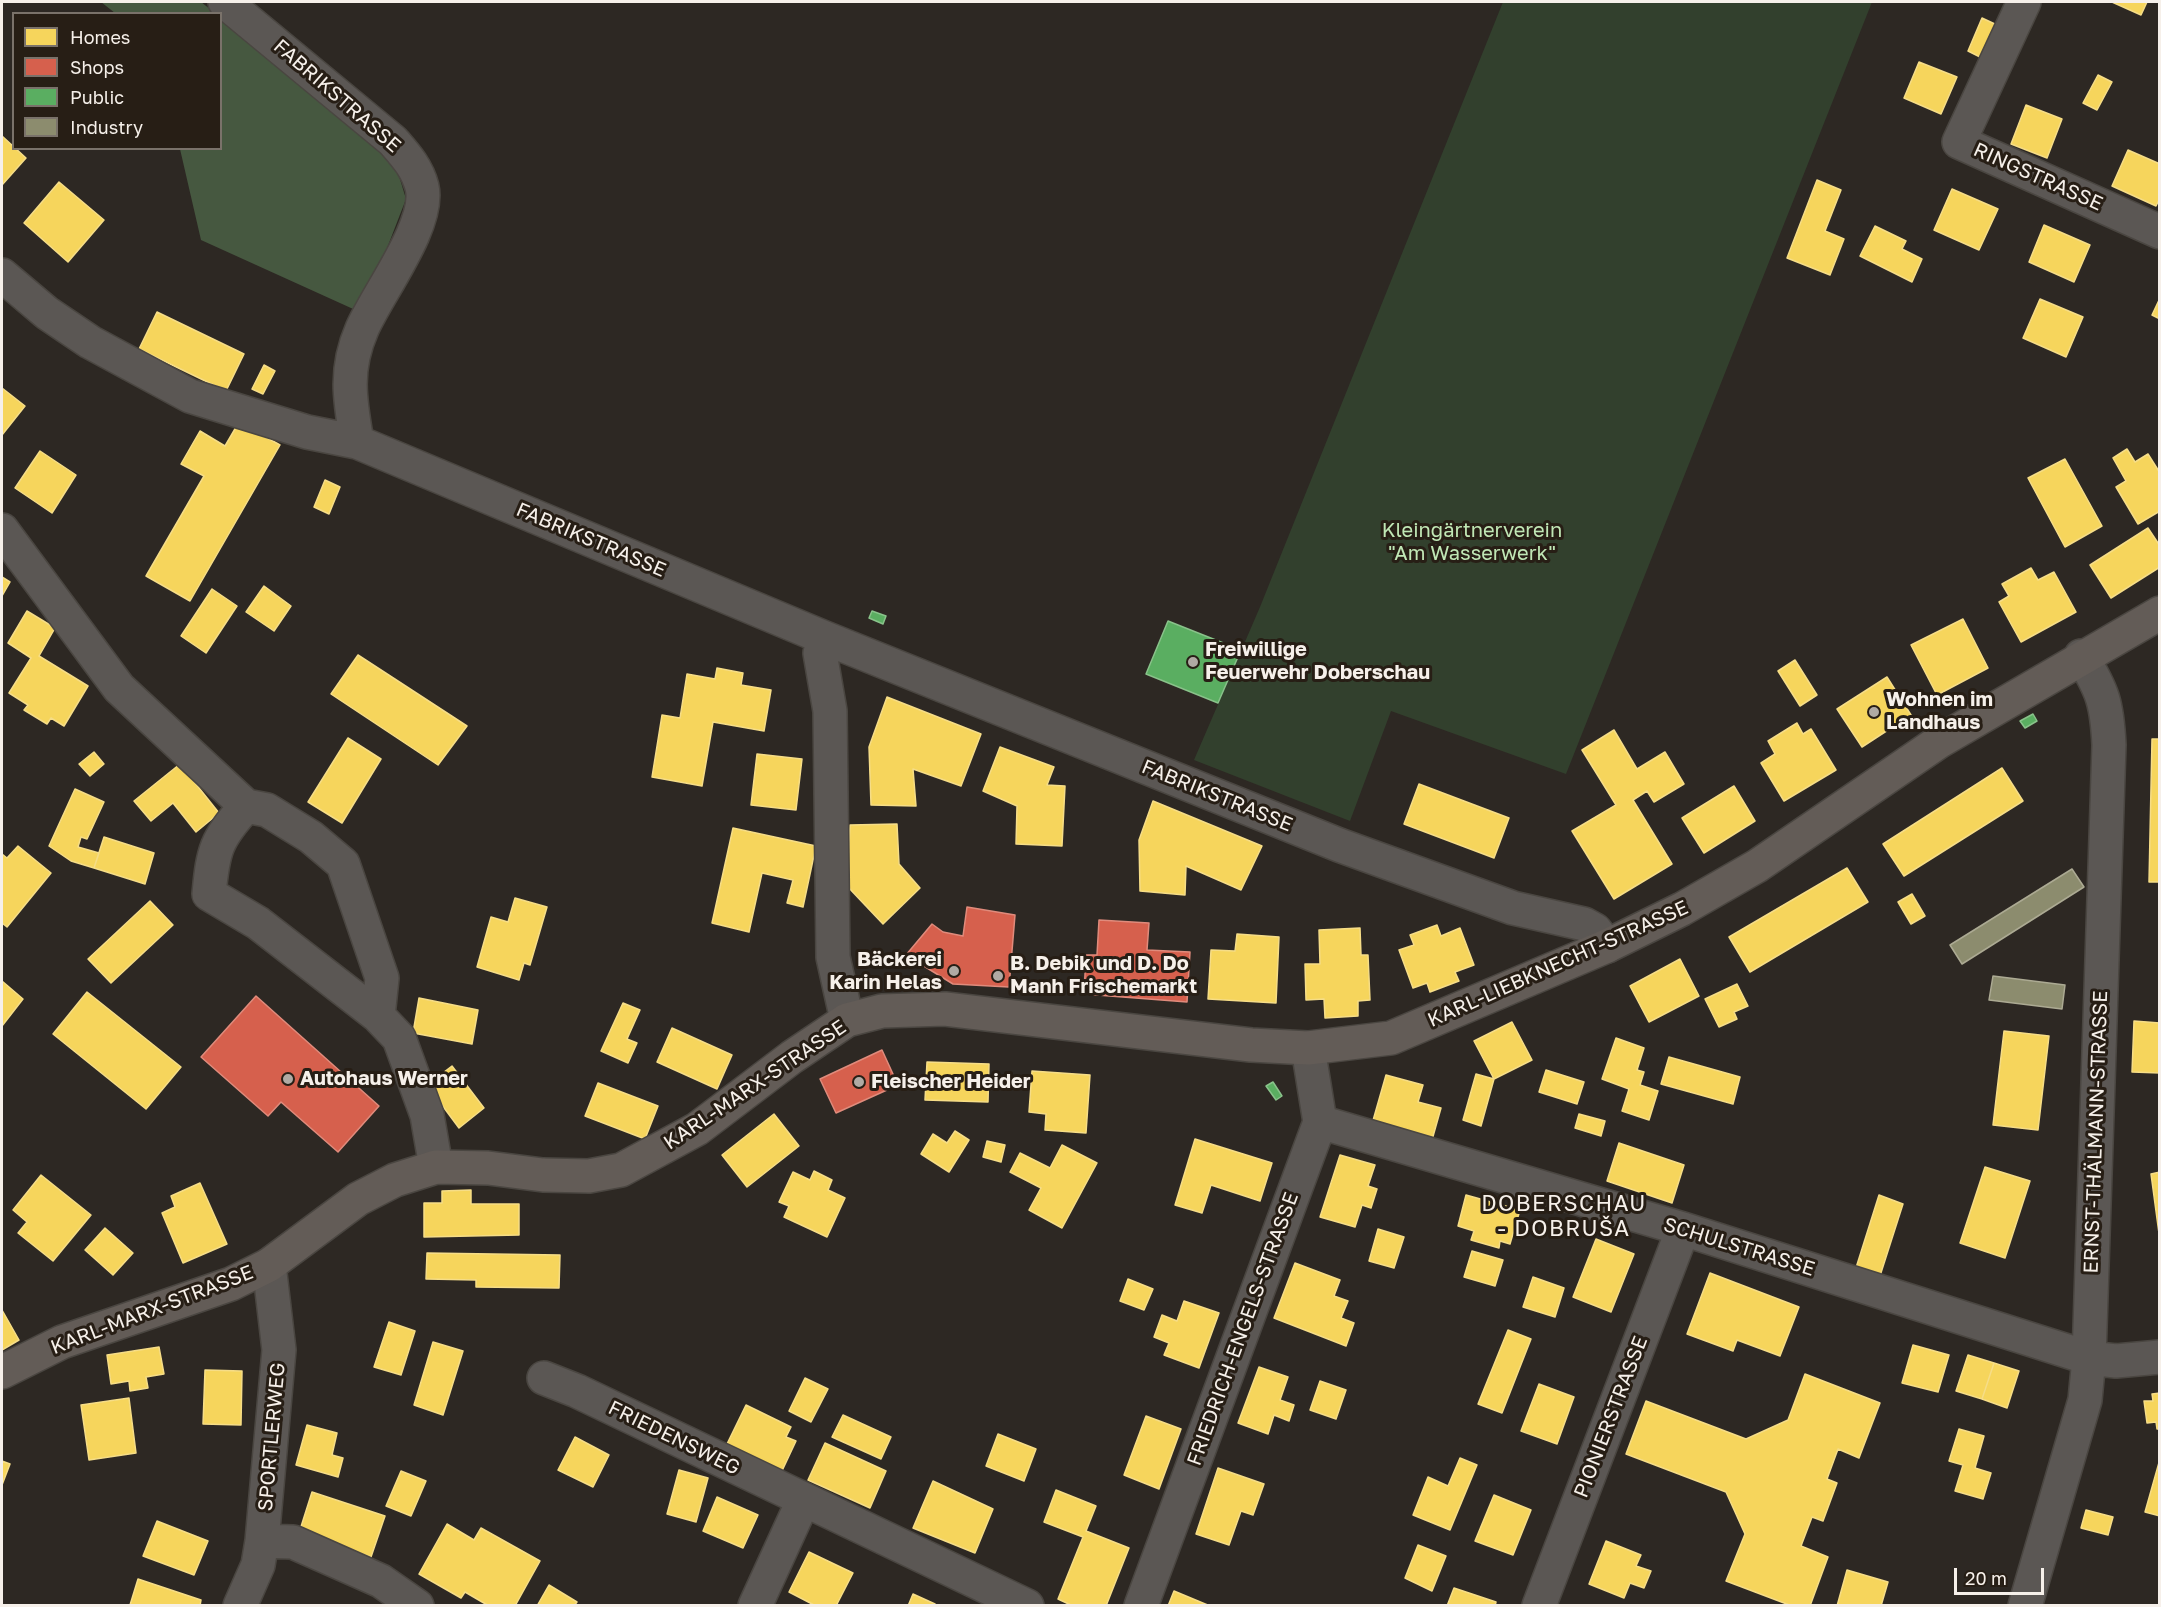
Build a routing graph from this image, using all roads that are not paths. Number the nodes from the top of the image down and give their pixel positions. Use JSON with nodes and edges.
{"nodes":[{"id":1,"x":225,"y":2,"type":"edge"},
{"id":2,"x":2025,"y":2,"type":"edge"},
{"id":3,"x":2160,"y":232,"type":"edge"},
{"id":4,"x":2,"y":275,"type":"edge"},
{"id":5,"x":357,"y":442,"type":"junction"},
{"id":6,"x":2,"y":530,"type":"edge"},
{"id":7,"x":2160,"y":613,"type":"edge"},
{"id":8,"x":825,"y":638,"type":"junction"},
{"id":9,"x":2081,"y":656,"type":"junction"},
{"id":10,"x":246,"y":806,"type":"junction"},
{"id":11,"x":1606,"y":946,"type":"junction"},
{"id":12,"x":378,"y":1016,"type":"junction"},
{"id":13,"x":847,"y":1020,"type":"junction"},
{"id":14,"x":1308,"y":1048,"type":"junction"},
{"id":15,"x":1320,"y":1122,"type":"junction"},
{"id":16,"x":436,"y":1167,"type":"junction"},
{"id":17,"x":1683,"y":1229,"type":"junction"},
{"id":18,"x":269,"y":1265,"type":"junction"},
{"id":19,"x":2160,"y":1357,"type":"edge"},
{"id":20,"x":2089,"y":1358,"type":"junction"},
{"id":21,"x":2,"y":1372,"type":"edge"},
{"id":22,"x":544,"y":1378,"type":"dead end"},
{"id":23,"x":804,"y":1501,"type":"junction"},
{"id":24,"x":262,"y":1541,"type":"junction"},
{"id":25,"x":240,"y":1605,"type":"edge"},
{"id":26,"x":417,"y":1605,"type":"edge"},
{"id":27,"x":755,"y":1605,"type":"edge"},
{"id":28,"x":1027,"y":1605,"type":"edge"},
{"id":29,"x":1141,"y":1605,"type":"edge"},
{"id":30,"x":1539,"y":1605,"type":"edge"},
{"id":31,"x":2025,"y":1605,"type":"edge"}],
"edges":[{"from":1,"to":5,"type":"street","name":"FABRIKSTRASSE"},
{"from":2,"to":3,"type":"street","name":"RINGSTRASSE"},
{"from":4,"to":5,"type":"street","name":"FABRIKSTRASSE"},
{"from":5,"to":8,"type":"street","name":"FABRIKSTRASSE"},
{"from":6,"to":10,"type":"street"},
{"from":7,"to":9,"type":"street","name":"KARL-LIEBKNECHT-STRASSE"},
{"from":8,"to":11,"type":"street","name":"FABRIKSTRASSE"},
{"from":8,"to":13,"type":"street"},
{"from":9,"to":11,"type":"street","name":"KARL-LIEBKNECHT-STRASSE"},
{"from":9,"to":20,"type":"street","name":"ERNST-THÄLMANN-STRASSE"},
{"from":10,"to":12,"type":"street"},
{"from":10,"to":12,"type":"street"},
{"from":11,"to":14,"type":"street","name":"KARL-LIEBKNECHT-STRASSE"},
{"from":12,"to":16,"type":"street"},
{"from":13,"to":14,"type":"street","name":"KARL-MARX-STRASSE"},
{"from":13,"to":16,"type":"street","name":"KARL-MARX-STRASSE"},
{"from":14,"to":15,"type":"street","name":"FRIEDRICH-ENGELS-STRASSE"},
{"from":15,"to":17,"type":"street","name":"SCHULSTRASSE"},
{"from":15,"to":29,"type":"street","name":"FRIEDRICH-ENGELS-STRASSE"},
{"from":16,"to":18,"type":"street","name":"KARL-MARX-STRASSE"},
{"from":17,"to":20,"type":"street","name":"SCHULSTRASSE"},
{"from":17,"to":30,"type":"street","name":"PIONIERSTRASSE"},
{"from":18,"to":21,"type":"street","name":"KARL-MARX-STRASSE"},
{"from":18,"to":24,"type":"street","name":"SPORTLERWEG"},
{"from":19,"to":20,"type":"street","name":"SCHULSTRASSE"},
{"from":20,"to":31,"type":"street","name":"ERNST-THÄLMANN-STRASSE"},
{"from":22,"to":23,"type":"street","name":"FRIEDENSWEG"},
{"from":23,"to":27,"type":"street"},
{"from":23,"to":28,"type":"street","name":"FRIEDENSWEG"},
{"from":24,"to":25,"type":"street","name":"SPORTLERWEG"},
{"from":24,"to":26,"type":"street"}]}
